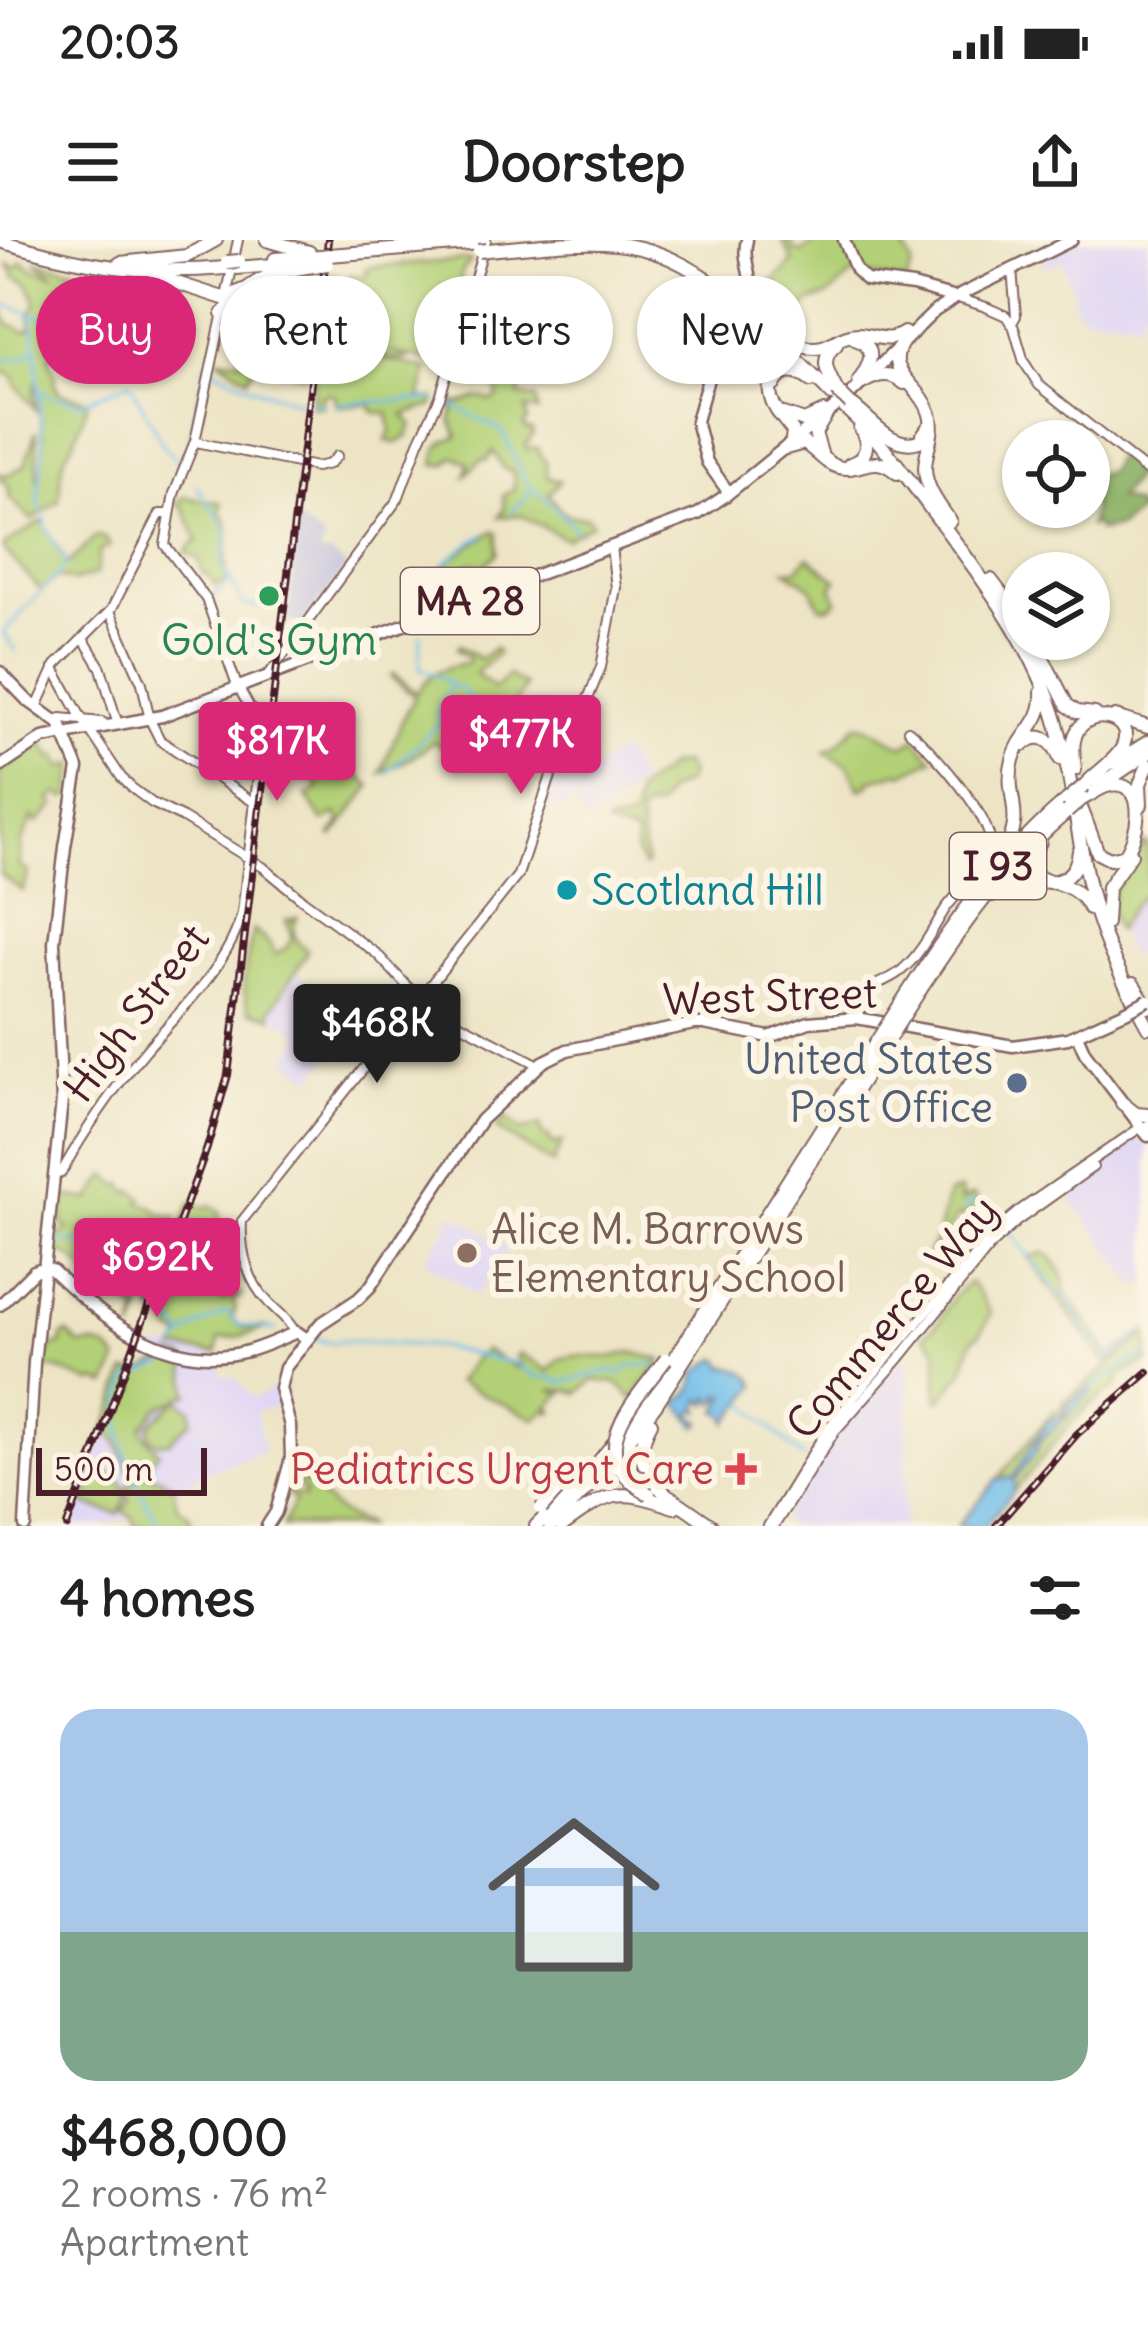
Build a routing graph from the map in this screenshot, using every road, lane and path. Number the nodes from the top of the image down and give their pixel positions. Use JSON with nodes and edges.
{"nodes":[{"id":1,"x":19,"y":240,"type":"edge"},
{"id":2,"x":216,"y":240,"type":"edge"},
{"id":3,"x":238,"y":240,"type":"edge"},
{"id":4,"x":267,"y":240,"type":"edge"},
{"id":5,"x":520,"y":240,"type":"edge"},
{"id":6,"x":638,"y":240,"type":"edge"},
{"id":7,"x":747,"y":240,"type":"edge"},
{"id":8,"x":844,"y":240,"type":"edge"},
{"id":9,"x":1068,"y":240,"type":"edge"},
{"id":10,"x":0,"y":241,"type":"edge"},
{"id":11,"x":484,"y":245,"type":"edge"},
{"id":12,"x":324,"y":260,"type":"junction"},
{"id":13,"x":120,"y":263,"type":"junction"},
{"id":14,"x":232,"y":265,"type":"junction"},
{"id":15,"x":1012,"y":269,"type":"junction"},
{"id":16,"x":138,"y":271,"type":"junction"},
{"id":17,"x":231,"y":276,"type":"edge"},
{"id":18,"x":267,"y":276,"type":"edge"},
{"id":19,"x":703,"y":276,"type":"edge"},
{"id":20,"x":715,"y":276,"type":"edge"},
{"id":21,"x":750,"y":276,"type":"edge"},
{"id":22,"x":202,"y":293,"type":"junction"},
{"id":23,"x":960,"y":296,"type":"junction"},
{"id":24,"x":220,"y":297,"type":"edge"},
{"id":25,"x":220,"y":314,"type":"edge"},
{"id":26,"x":1012,"y":323,"type":"junction"},
{"id":27,"x":220,"y":329,"type":"edge"},
{"id":28,"x":905,"y":335,"type":"junction"},
{"id":29,"x":806,"y":348,"type":"edge"},
{"id":30,"x":806,"y":365,"type":"edge"},
{"id":31,"x":861,"y":382,"type":"junction"},
{"id":32,"x":707,"y":384,"type":"edge"},
{"id":33,"x":772,"y":384,"type":"edge"},
{"id":34,"x":835,"y":393,"type":"junction"},
{"id":35,"x":848,"y":406,"type":"junction"},
{"id":36,"x":825,"y":413,"type":"junction"},
{"id":37,"x":195,"y":441,"type":"junction"},
{"id":38,"x":786,"y":446,"type":"junction"},
{"id":39,"x":337,"y":456,"type":"dead end"},
{"id":40,"x":1148,"y":472,"type":"edge"},
{"id":41,"x":729,"y":493,"type":"junction"},
{"id":42,"x":166,"y":502,"type":"dead end"},
{"id":43,"x":165,"y":513,"type":"junction"},
{"id":44,"x":946,"y":529,"type":"junction"},
{"id":45,"x":963,"y":542,"type":"junction"},
{"id":46,"x":611,"y":548,"type":"junction"},
{"id":47,"x":1002,"y":596,"type":"edge"},
{"id":48,"x":1002,"y":606,"type":"edge"},
{"id":49,"x":110,"y":611,"type":"junction"},
{"id":50,"x":83,"y":638,"type":"junction"},
{"id":51,"x":1034,"y":660,"type":"edge"},
{"id":52,"x":1036,"y":660,"type":"edge"},
{"id":53,"x":1037,"y":660,"type":"edge"},
{"id":54,"x":1040,"y":660,"type":"edge"},
{"id":55,"x":54,"y":668,"type":"junction"},
{"id":56,"x":0,"y":672,"type":"edge"},
{"id":57,"x":270,"y":674,"type":"junction"},
{"id":58,"x":238,"y":688,"type":"junction"},
{"id":59,"x":37,"y":707,"type":"junction"},
{"id":60,"x":150,"y":719,"type":"junction"},
{"id":61,"x":56,"y":720,"type":"junction"},
{"id":62,"x":86,"y":724,"type":"junction"},
{"id":63,"x":112,"y":726,"type":"junction"},
{"id":64,"x":1148,"y":727,"type":"edge"},
{"id":65,"x":908,"y":730,"type":"dead end"},
{"id":66,"x":64,"y":734,"type":"junction"},
{"id":67,"x":1148,"y":742,"type":"edge"},
{"id":68,"x":1148,"y":753,"type":"edge"},
{"id":69,"x":1148,"y":765,"type":"edge"},
{"id":70,"x":0,"y":767,"type":"edge"},
{"id":71,"x":1077,"y":797,"type":"junction"},
{"id":72,"x":255,"y":803,"type":"junction"},
{"id":73,"x":1078,"y":826,"type":"junction"},
{"id":74,"x":248,"y":857,"type":"junction"},
{"id":75,"x":981,"y":886,"type":"junction"},
{"id":76,"x":968,"y":917,"type":"junction"},
{"id":77,"x":1106,"y":923,"type":"junction"},
{"id":78,"x":1114,"y":964,"type":"junction"},
{"id":79,"x":418,"y":999,"type":"junction"},
{"id":80,"x":1148,"y":1006,"type":"edge"},
{"id":81,"x":898,"y":1017,"type":"junction"},
{"id":82,"x":857,"y":1018,"type":"junction"},
{"id":83,"x":1101,"y":1025,"type":"junction"},
{"id":84,"x":1148,"y":1027,"type":"edge"},
{"id":85,"x":889,"y":1031,"type":"junction"},
{"id":86,"x":1077,"y":1035,"type":"junction"},
{"id":87,"x":1058,"y":1040,"type":"junction"},
{"id":88,"x":1088,"y":1058,"type":"junction"},
{"id":89,"x":534,"y":1065,"type":"junction"},
{"id":90,"x":1122,"y":1103,"type":"junction"},
{"id":91,"x":1143,"y":1130,"type":"edge"},
{"id":92,"x":55,"y":1174,"type":"junction"},
{"id":93,"x":43,"y":1267,"type":"junction"},
{"id":94,"x":712,"y":1301,"type":"junction"},
{"id":95,"x":0,"y":1305,"type":"edge"},
{"id":96,"x":301,"y":1336,"type":"junction"},
{"id":97,"x":694,"y":1347,"type":"junction"},
{"id":98,"x":670,"y":1501,"type":"junction"},
{"id":99,"x":25,"y":1526,"type":"edge"},
{"id":100,"x":267,"y":1526,"type":"edge"},
{"id":101,"x":525,"y":1526,"type":"edge"},
{"id":102,"x":536,"y":1526,"type":"edge"},
{"id":103,"x":550,"y":1526,"type":"edge"},
{"id":104,"x":562,"y":1526,"type":"edge"},
{"id":105,"x":708,"y":1526,"type":"edge"},
{"id":106,"x":771,"y":1526,"type":"edge"}],
"edges":[{"from":1,"to":13,"type":"highway"},
{"from":2,"to":13,"type":"highway"},
{"from":3,"to":17,"type":"street"},
{"from":4,"to":12,"type":"highway"},
{"from":5,"to":11,"type":"highway"},
{"from":6,"to":20,"type":"highway"},
{"from":7,"to":21,"type":"main road"},
{"from":8,"to":23,"type":"main road"},
{"from":9,"to":15,"type":"main road","number":"MA 28"},
{"from":9,"to":23,"type":"main road","number":"MA 28"},
{"from":10,"to":16,"type":"highway"},
{"from":11,"to":12,"type":"highway"},
{"from":11,"to":12,"type":"highway"},
{"from":11,"to":19,"type":"highway"},
{"from":11,"to":57,"type":"street"},
{"from":12,"to":14,"type":"highway"},
{"from":12,"to":18,"type":"highway"},
{"from":13,"to":14,"type":"highway"},
{"from":14,"to":16,"type":"highway"},
{"from":15,"to":23,"type":"main road","number":"MA 28"},
{"from":15,"to":26,"type":"street"},
{"from":16,"to":22,"type":"highway"},
{"from":22,"to":24,"type":"highway"},
{"from":22,"to":25,"type":"highway"},
{"from":23,"to":26,"type":"street"},
{"from":23,"to":28,"type":"main road","number":"MA 28"},
{"from":26,"to":40,"type":"street"},
{"from":27,"to":37,"type":"street"},
{"from":28,"to":29,"type":"highway"},
{"from":28,"to":31,"type":"main road","number":"MA 28"},
{"from":28,"to":45,"type":"highway"},
{"from":30,"to":34,"type":"highway"},
{"from":31,"to":34,"type":"highway"},
{"from":31,"to":35,"type":"highway"},
{"from":31,"to":36,"type":"main road","number":"MA 28"},
{"from":32,"to":41,"type":"main road"},
{"from":33,"to":38,"type":"highway"},
{"from":34,"to":35,"type":"highway","bridge":true},
{"from":34,"to":36,"type":"highway"},
{"from":35,"to":36,"type":"highway"},
{"from":35,"to":44,"type":"highway"},
{"from":35,"to":45,"type":"highway"},
{"from":36,"to":38,"type":"main road","number":"MA 28"},
{"from":37,"to":39,"type":"street"},
{"from":37,"to":43,"type":"street"},
{"from":38,"to":41,"type":"main road","number":"MA 28"},
{"from":38,"to":44,"type":"highway"},
{"from":41,"to":46,"type":"main road","number":"MA 28"},
{"from":42,"to":43,"type":"street"},
{"from":43,"to":49,"type":"street"},
{"from":43,"to":58,"type":"street"},
{"from":44,"to":48,"type":"highway"},
{"from":45,"to":47,"type":"highway"},
{"from":46,"to":57,"type":"main road","number":"MA 28"},
{"from":46,"to":79,"type":"street"},
{"from":49,"to":50,"type":"street"},
{"from":49,"to":60,"type":"street"},
{"from":50,"to":55,"type":"street"},
{"from":50,"to":63,"type":"street"},
{"from":51,"to":75,"type":"highway"},
{"from":52,"to":71,"type":"highway"},
{"from":53,"to":71,"type":"highway"},
{"from":54,"to":64,"type":"highway"},
{"from":55,"to":59,"type":"street"},
{"from":55,"to":62,"type":"street"},
{"from":56,"to":59,"type":"main road"},
{"from":57,"to":58,"type":"main road","number":"MA 28"},
{"from":58,"to":60,"type":"main road","number":"MA 28"},
{"from":58,"to":72,"type":"street","name":"High Street"},
{"from":59,"to":61,"type":"main road"},
{"from":60,"to":63,"type":"main road","number":"MA 28"},
{"from":60,"to":72,"type":"street"},
{"from":61,"to":62,"type":"street"},
{"from":61,"to":66,"type":"main road"},
{"from":62,"to":63,"type":"main road","number":"MA 28"},
{"from":62,"to":66,"type":"main road","number":"MA 28"},
{"from":62,"to":74,"type":"street"},
{"from":65,"to":82,"type":"street"},
{"from":66,"to":70,"type":"main road","number":"MA 28"},
{"from":66,"to":92,"type":"main road"},
{"from":67,"to":71,"type":"highway","number":"I 93"},
{"from":68,"to":71,"type":"highway","number":"I 93"},
{"from":69,"to":77,"type":"highway"},
{"from":71,"to":71,"type":"highway"},
{"from":71,"to":71,"type":"highway"},
{"from":71,"to":71,"type":"highway"},
{"from":71,"to":73,"type":"highway"},
{"from":71,"to":73,"type":"highway"},
{"from":71,"to":75,"type":"highway","number":"I 93"},
{"from":71,"to":76,"type":"highway","number":"I 93"},
{"from":71,"to":77,"type":"highway"},
{"from":72,"to":74,"type":"street","name":"High Street"},
{"from":73,"to":78,"type":"highway"},
{"from":74,"to":79,"type":"street"},
{"from":74,"to":92,"type":"street","name":"High Street"},
{"from":75,"to":81,"type":"highway","number":"I 93"},
{"from":76,"to":78,"type":"highway"},
{"from":76,"to":81,"type":"highway","number":"I 93"},
{"from":77,"to":80,"type":"highway"},
{"from":78,"to":84,"type":"highway"},
{"from":79,"to":89,"type":"street"},
{"from":79,"to":96,"type":"street"},
{"from":80,"to":83,"type":"main road","name":"West Street","bridge":true},
{"from":81,"to":85,"type":"highway","number":"I 93","bridge":true},
{"from":82,"to":87,"type":"main road","name":"West Street"},
{"from":82,"to":89,"type":"main road","name":"West Street"},
{"from":83,"to":86,"type":"main road","name":"West Street"},
{"from":83,"to":88,"type":"main road"},
{"from":85,"to":94,"type":"highway","number":"I 93"},
{"from":85,"to":97,"type":"highway","number":"I 93"},
{"from":86,"to":87,"type":"main road","name":"West Street"},
{"from":86,"to":88,"type":"main road"},
{"from":87,"to":88,"type":"main road"},
{"from":88,"to":90,"type":"main road"},
{"from":89,"to":96,"type":"main road","name":"West Street"},
{"from":90,"to":91,"type":"highway"},
{"from":90,"to":91,"type":"street"},
{"from":91,"to":106,"type":"street","name":"Commerce Way"},
{"from":92,"to":93,"type":"main road"},
{"from":93,"to":95,"type":"main road"},
{"from":93,"to":96,"type":"main road"},
{"from":93,"to":99,"type":"main road"},
{"from":94,"to":98,"type":"highway","bridge":true},
{"from":94,"to":102,"type":"highway","number":"I 93"},
{"from":96,"to":100,"type":"main road","name":"West Street"},
{"from":97,"to":98,"type":"highway"},
{"from":97,"to":103,"type":"highway","number":"I 93"},
{"from":98,"to":101,"type":"highway","bridge":true},
{"from":98,"to":104,"type":"highway"},
{"from":98,"to":105,"type":"highway"}]}
